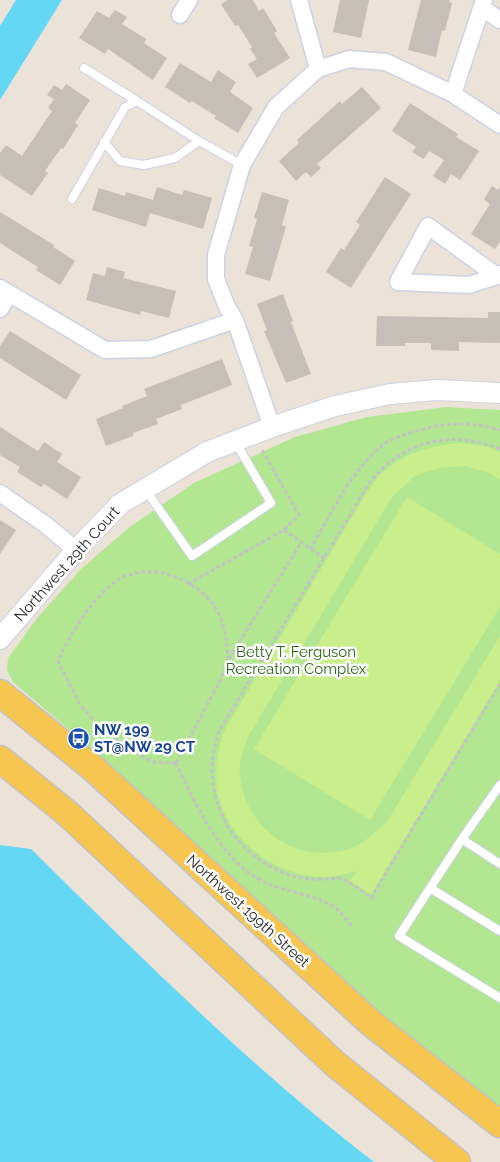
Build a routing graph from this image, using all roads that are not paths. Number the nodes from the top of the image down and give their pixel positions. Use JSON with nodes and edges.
{"nodes":[{"id":1,"x":190,"y":0,"type":"edge"},
{"id":2,"x":299,"y":0,"type":"edge"},
{"id":3,"x":483,"y":4,"type":"edge"},
{"id":4,"x":180,"y":14,"type":"dead end"},
{"id":5,"x":500,"y":20,"type":"edge"},
{"id":6,"x":84,"y":68,"type":"dead end"},
{"id":7,"x":318,"y":69,"type":"junction"},
{"id":8,"x":453,"y":94,"type":"junction"},
{"id":9,"x":137,"y":101,"type":"junction"},
{"id":10,"x":500,"y":125,"type":"edge"},
{"id":11,"x":199,"y":141,"type":"junction"},
{"id":12,"x":104,"y":142,"type":"junction"},
{"id":13,"x":242,"y":165,"type":"junction"},
{"id":14,"x":72,"y":199,"type":"dead end"},
{"id":15,"x":498,"y":275,"type":"edge"},
{"id":16,"x":5,"y":291,"type":"edge"},
{"id":17,"x":0,"y":309,"type":"edge"},
{"id":18,"x":235,"y":320,"type":"junction"},
{"id":19,"x":500,"y":393,"type":"edge"},
{"id":20,"x":253,"y":434,"type":"junction"},
{"id":21,"x":145,"y":489,"type":"junction"},
{"id":22,"x":0,"y":493,"type":"edge"},
{"id":23,"x":76,"y":550,"type":"junction"},
{"id":24,"x":0,"y":639,"type":"edge"},
{"id":25,"x":0,"y":693,"type":"edge"},
{"id":26,"x":0,"y":760,"type":"edge"},
{"id":27,"x":500,"y":785,"type":"edge"},
{"id":28,"x":462,"y":839,"type":"junction"},
{"id":29,"x":500,"y":864,"type":"edge"},
{"id":30,"x":430,"y":888,"type":"junction"},
{"id":31,"x":500,"y":931,"type":"edge"},
{"id":32,"x":500,"y":998,"type":"edge"},
{"id":33,"x":500,"y":1124,"type":"edge"},
{"id":34,"x":457,"y":1162,"type":"edge"}],
"edges":[{"from":1,"to":4,"type":"street"},
{"from":2,"to":7,"type":"street"},
{"from":3,"to":5,"type":"street"},
{"from":3,"to":8,"type":"street"},
{"from":6,"to":9,"type":"lane"},
{"from":7,"to":8,"type":"street"},
{"from":7,"to":13,"type":"street"},
{"from":8,"to":10,"type":"street"},
{"from":9,"to":11,"type":"lane"},
{"from":9,"to":12,"type":"lane"},
{"from":11,"to":12,"type":"lane"},
{"from":11,"to":13,"type":"lane"},
{"from":12,"to":14,"type":"lane"},
{"from":13,"to":18,"type":"street"},
{"from":15,"to":15,"type":"street"},
{"from":16,"to":17,"type":"street"},
{"from":16,"to":18,"type":"street"},
{"from":18,"to":20,"type":"street"},
{"from":19,"to":20,"type":"street","name":"Northwest 29th Court"},
{"from":20,"to":21,"type":"street","name":"Northwest 29th Court"},
{"from":20,"to":21,"type":"lane"},
{"from":21,"to":23,"type":"street","name":"Northwest 29th Court"},
{"from":22,"to":23,"type":"street"},
{"from":23,"to":24,"type":"street","name":"Northwest 29th Court"},
{"from":25,"to":33,"type":"main road","name":"Northwest 199th Street"},
{"from":26,"to":34,"type":"main road"},
{"from":27,"to":28,"type":"lane"},
{"from":28,"to":29,"type":"lane"},
{"from":28,"to":30,"type":"lane"},
{"from":30,"to":31,"type":"lane"},
{"from":30,"to":32,"type":"lane"}]}
